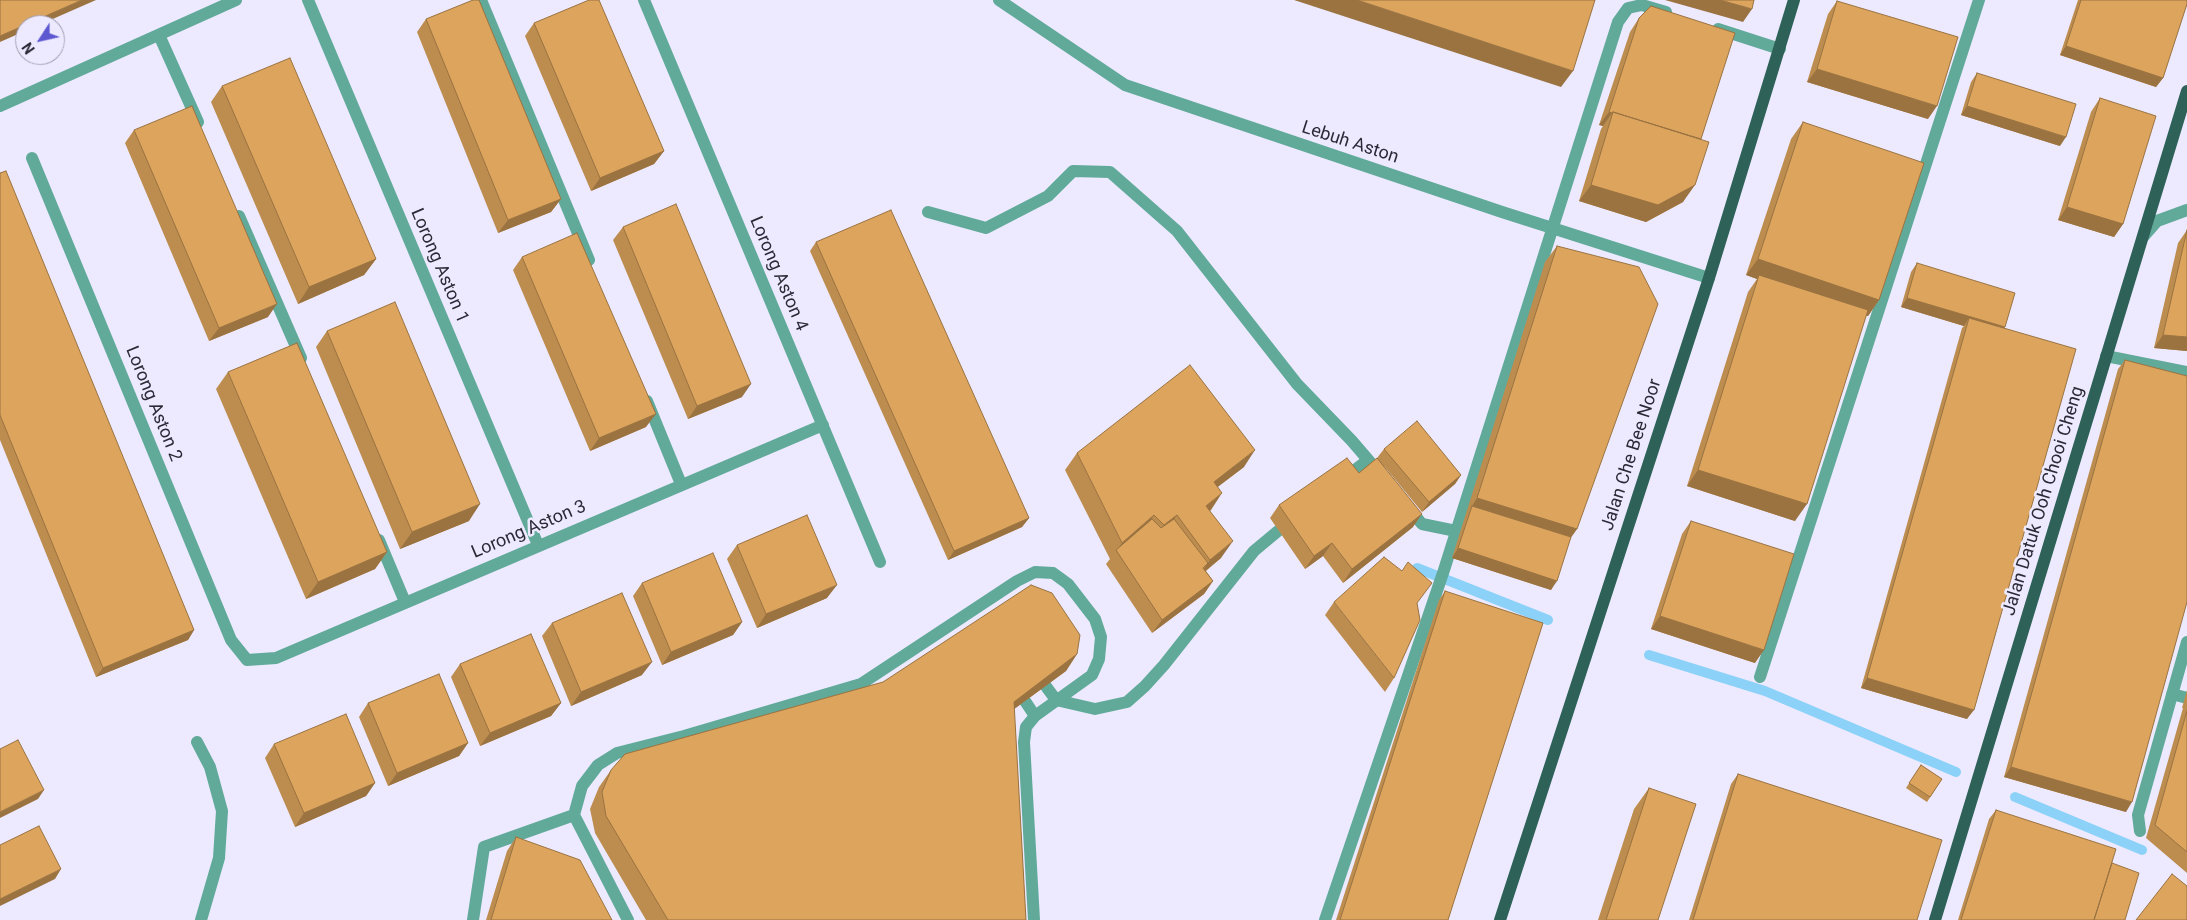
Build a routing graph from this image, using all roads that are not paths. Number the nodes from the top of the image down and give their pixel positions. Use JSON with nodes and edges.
{"nodes":[{"id":1,"x":236,"y":0,"type":"edge"},
{"id":2,"x":308,"y":0,"type":"edge"},
{"id":3,"x":481,"y":0,"type":"edge"},
{"id":4,"x":644,"y":0,"type":"edge"},
{"id":5,"x":999,"y":0,"type":"edge"},
{"id":6,"x":1794,"y":0,"type":"edge"},
{"id":7,"x":1979,"y":0,"type":"edge"},
{"id":8,"x":1678,"y":17,"type":"edge"},
{"id":9,"x":1706,"y":25,"type":"edge"},
{"id":10,"x":159,"y":35,"type":"junction"},
{"id":11,"x":1780,"y":49,"type":"junction"},
{"id":12,"x":2187,"y":91,"type":"edge"},
{"id":13,"x":0,"y":106,"type":"edge"},
{"id":14,"x":203,"y":135,"type":"edge"},
{"id":15,"x":32,"y":158,"type":"dead end"},
{"id":16,"x":236,"y":208,"type":"edge"},
{"id":17,"x":2187,"y":210,"type":"edge"},
{"id":18,"x":928,"y":212,"type":"dead end"},
{"id":19,"x":1552,"y":228,"type":"junction"},
{"id":20,"x":2143,"y":237,"type":"junction"},
{"id":21,"x":594,"y":274,"type":"edge"},
{"id":22,"x":1708,"y":278,"type":"junction"},
{"id":23,"x":2106,"y":356,"type":"junction"},
{"id":24,"x":307,"y":372,"type":"edge"},
{"id":25,"x":2187,"y":372,"type":"edge"},
{"id":26,"x":644,"y":393,"type":"edge"},
{"id":27,"x":823,"y":424,"type":"junction"},
{"id":28,"x":1368,"y":460,"type":"junction"},
{"id":29,"x":1344,"y":478,"type":"edge"},
{"id":30,"x":681,"y":484,"type":"junction"},
{"id":31,"x":374,"y":528,"type":"edge"},
{"id":32,"x":1278,"y":531,"type":"dead end"},
{"id":33,"x":1456,"y":531,"type":"junction"},
{"id":34,"x":538,"y":545,"type":"junction"},
{"id":35,"x":880,"y":562,"type":"dead end"},
{"id":36,"x":405,"y":602,"type":"junction"},
{"id":37,"x":2187,"y":642,"type":"edge"},
{"id":38,"x":247,"y":660,"type":"joint"},
{"id":39,"x":1760,"y":677,"type":"dead end"},
{"id":40,"x":1046,"y":685,"type":"edge"},
{"id":41,"x":2172,"y":694,"type":"junction"},
{"id":42,"x":2187,"y":698,"type":"edge"},
{"id":43,"x":1056,"y":700,"type":"junction"},
{"id":44,"x":1025,"y":701,"type":"edge"},
{"id":45,"x":1035,"y":716,"type":"junction"},
{"id":46,"x":197,"y":742,"type":"dead end"},
{"id":47,"x":1024,"y":742,"type":"junction"},
{"id":48,"x":1009,"y":743,"type":"edge"},
{"id":49,"x":1027,"y":782,"type":"junction"},
{"id":50,"x":1013,"y":783,"type":"edge"},
{"id":51,"x":574,"y":815,"type":"junction"},
{"id":52,"x":2140,"y":831,"type":"dead end"},
{"id":53,"x":201,"y":920,"type":"edge"},
{"id":54,"x":473,"y":920,"type":"edge"},
{"id":55,"x":628,"y":920,"type":"edge"},
{"id":56,"x":1034,"y":920,"type":"edge"},
{"id":57,"x":1326,"y":920,"type":"edge"},
{"id":58,"x":1500,"y":920,"type":"edge"},
{"id":59,"x":1935,"y":920,"type":"edge"}],
"edges":[{"from":1,"to":10,"type":"street"},
{"from":2,"to":34,"type":"street","name":"Lorong Aston 1"},
{"from":3,"to":21,"type":"street"},
{"from":4,"to":27,"type":"street","name":"Lorong Aston 4"},
{"from":5,"to":19,"type":"street","name":"Lebuh Aston"},
{"from":6,"to":11,"type":"main road","name":"Jalan Che Bee Noor"},
{"from":7,"to":39,"type":"street"},
{"from":8,"to":19,"type":"street"},
{"from":9,"to":11,"type":"street"},
{"from":10,"to":13,"type":"street"},
{"from":10,"to":14,"type":"street"},
{"from":11,"to":22,"type":"main road","name":"Jalan Che Bee Noor"},
{"from":12,"to":20,"type":"main road","name":"Jalan Datuk Ooh Chooi Cheng"},
{"from":15,"to":38,"type":"street","name":"Lorong Aston 2"},
{"from":16,"to":24,"type":"street"},
{"from":17,"to":20,"type":"street"},
{"from":18,"to":28,"type":"street"},
{"from":19,"to":22,"type":"street","name":"Lebuh Aston"},
{"from":19,"to":33,"type":"street"},
{"from":20,"to":23,"type":"main road","name":"Jalan Datuk Ooh Chooi Cheng"},
{"from":22,"to":58,"type":"main road","name":"Jalan Che Bee Noor"},
{"from":23,"to":25,"type":"street"},
{"from":23,"to":59,"type":"main road","name":"Jalan Datuk Ooh Chooi Cheng"},
{"from":26,"to":30,"type":"street"},
{"from":27,"to":30,"type":"street","name":"Lorong Aston 3"},
{"from":27,"to":35,"type":"street","name":"Lorong Aston 4"},
{"from":28,"to":29,"type":"street"},
{"from":28,"to":33,"type":"street"},
{"from":30,"to":34,"type":"street","name":"Lorong Aston 3"},
{"from":31,"to":36,"type":"street"},
{"from":32,"to":43,"type":"street"},
{"from":33,"to":57,"type":"street"},
{"from":34,"to":36,"type":"street","name":"Lorong Aston 3"},
{"from":36,"to":38,"type":"street","name":"Lorong Aston 3"},
{"from":37,"to":41,"type":"street"},
{"from":40,"to":43,"type":"street"},
{"from":41,"to":42,"type":"street"},
{"from":41,"to":52,"type":"street"},
{"from":43,"to":45,"type":"street"},
{"from":43,"to":51,"type":"street"},
{"from":44,"to":45,"type":"street"},
{"from":45,"to":47,"type":"street"},
{"from":46,"to":53,"type":"street"},
{"from":47,"to":48,"type":"street"},
{"from":47,"to":49,"type":"street"},
{"from":49,"to":50,"type":"street"},
{"from":49,"to":56,"type":"street"},
{"from":51,"to":54,"type":"street"},
{"from":51,"to":55,"type":"street"}]}
